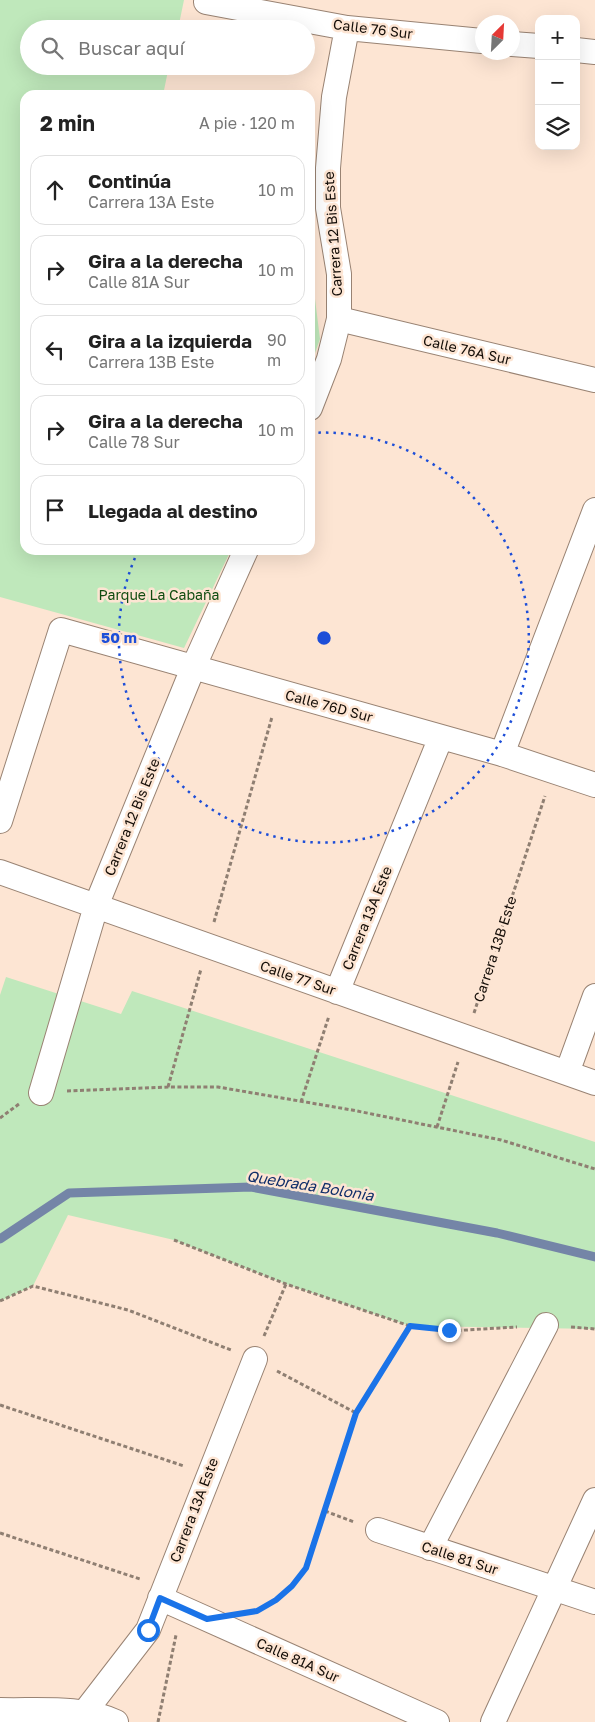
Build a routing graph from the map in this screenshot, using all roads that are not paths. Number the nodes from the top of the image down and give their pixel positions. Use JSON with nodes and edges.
{"nodes":[{"id":1,"x":206,"y":2,"type":"dead end"},
{"id":2,"x":304,"y":20,"type":"edge"},
{"id":3,"x":315,"y":22,"type":"edge"},
{"id":4,"x":347,"y":28,"type":"junction"},
{"id":5,"x":475,"y":40,"type":"edge"},
{"id":6,"x":520,"y":45,"type":"edge"},
{"id":7,"x":535,"y":46,"type":"edge"},
{"id":8,"x":580,"y":50,"type":"edge"},
{"id":9,"x":595,"y":52,"type":"edge"},
{"id":10,"x":339,"y":320,"type":"junction"},
{"id":11,"x":595,"y":380,"type":"edge"},
{"id":12,"x":315,"y":395,"type":"edge"},
{"id":13,"x":595,"y":510,"type":"edge"},
{"id":14,"x":244,"y":555,"type":"edge"},
{"id":15,"x":194,"y":668,"type":"junction"},
{"id":16,"x":441,"y":737,"type":"junction"},
{"id":17,"x":502,"y":754,"type":"junction"},
{"id":18,"x":595,"y":786,"type":"edge"},
{"id":19,"x":0,"y":821,"type":"edge"},
{"id":20,"x":0,"y":872,"type":"edge"},
{"id":21,"x":96,"y":906,"type":"junction"},
{"id":22,"x":337,"y":992,"type":"junction"},
{"id":23,"x":595,"y":996,"type":"edge"},
{"id":24,"x":567,"y":1073,"type":"junction"},
{"id":25,"x":595,"y":1083,"type":"edge"},
{"id":26,"x":41,"y":1093,"type":"road end"},
{"id":27,"x":546,"y":1325,"type":"road end"},
{"id":28,"x":255,"y":1359,"type":"road end"},
{"id":29,"x":595,"y":1500,"type":"edge"},
{"id":30,"x":378,"y":1530,"type":"road end"},
{"id":31,"x":430,"y":1548,"type":"junction"},
{"id":32,"x":553,"y":1588,"type":"junction"},
{"id":33,"x":162,"y":1593,"type":"junction"},
{"id":34,"x":595,"y":1602,"type":"edge"},
{"id":35,"x":0,"y":1710,"type":"edge"},
{"id":36,"x":80,"y":1717,"type":"edge"},
{"id":37,"x":116,"y":1722,"type":"edge"},
{"id":38,"x":437,"y":1722,"type":"edge"},
{"id":39,"x":493,"y":1722,"type":"edge"}],
"edges":[{"from":1,"to":2,"type":"street","name":"Calle 76 Sur"},
{"from":3,"to":4,"type":"street","name":"Calle 76 Sur"},
{"from":4,"to":5,"type":"street","name":"Calle 76 Sur"},
{"from":4,"to":10,"type":"street","name":"Carrera 12 Bis Este"},
{"from":6,"to":7,"type":"street"},
{"from":8,"to":9,"type":"street"},
{"from":10,"to":11,"type":"street","name":"Calle 76A Sur"},
{"from":10,"to":12,"type":"street","name":"Carrera 12 Bis Este"},
{"from":13,"to":17,"type":"street"},
{"from":14,"to":15,"type":"street","name":"Carrera 12 Bis Este"},
{"from":15,"to":16,"type":"street","name":"Calle 76D Sur"},
{"from":15,"to":19,"type":"street","name":"Calle 76D Sur"},
{"from":15,"to":21,"type":"street","name":"Carrera 12 Bis Este"},
{"from":16,"to":17,"type":"street","name":"Calle 76D Sur"},
{"from":16,"to":22,"type":"street","name":"Carrera 13A Este"},
{"from":17,"to":18,"type":"street","name":"Calle 76D Sur"},
{"from":20,"to":21,"type":"street","name":"Calle 77 Sur"},
{"from":21,"to":22,"type":"street","name":"Calle 77 Sur"},
{"from":21,"to":26,"type":"street","name":"Carrera 12 Bis Este"},
{"from":22,"to":24,"type":"street","name":"Calle 77 Sur"},
{"from":23,"to":24,"type":"street"},
{"from":24,"to":25,"type":"street","name":"Calle 77 Sur"},
{"from":27,"to":31,"type":"street"},
{"from":28,"to":33,"type":"street","name":"Carrera 13A Este"},
{"from":29,"to":32,"type":"street"},
{"from":30,"to":31,"type":"street","name":"Calle 81 Sur"},
{"from":31,"to":32,"type":"street","name":"Calle 81 Sur"},
{"from":32,"to":34,"type":"street","name":"Calle 81 Sur"},
{"from":32,"to":39,"type":"street"},
{"from":33,"to":36,"type":"street","name":"Carrera 13A Este"},
{"from":33,"to":38,"type":"street","name":"Calle 81A Sur"},
{"from":35,"to":36,"type":"street"},
{"from":36,"to":37,"type":"street"}]}
